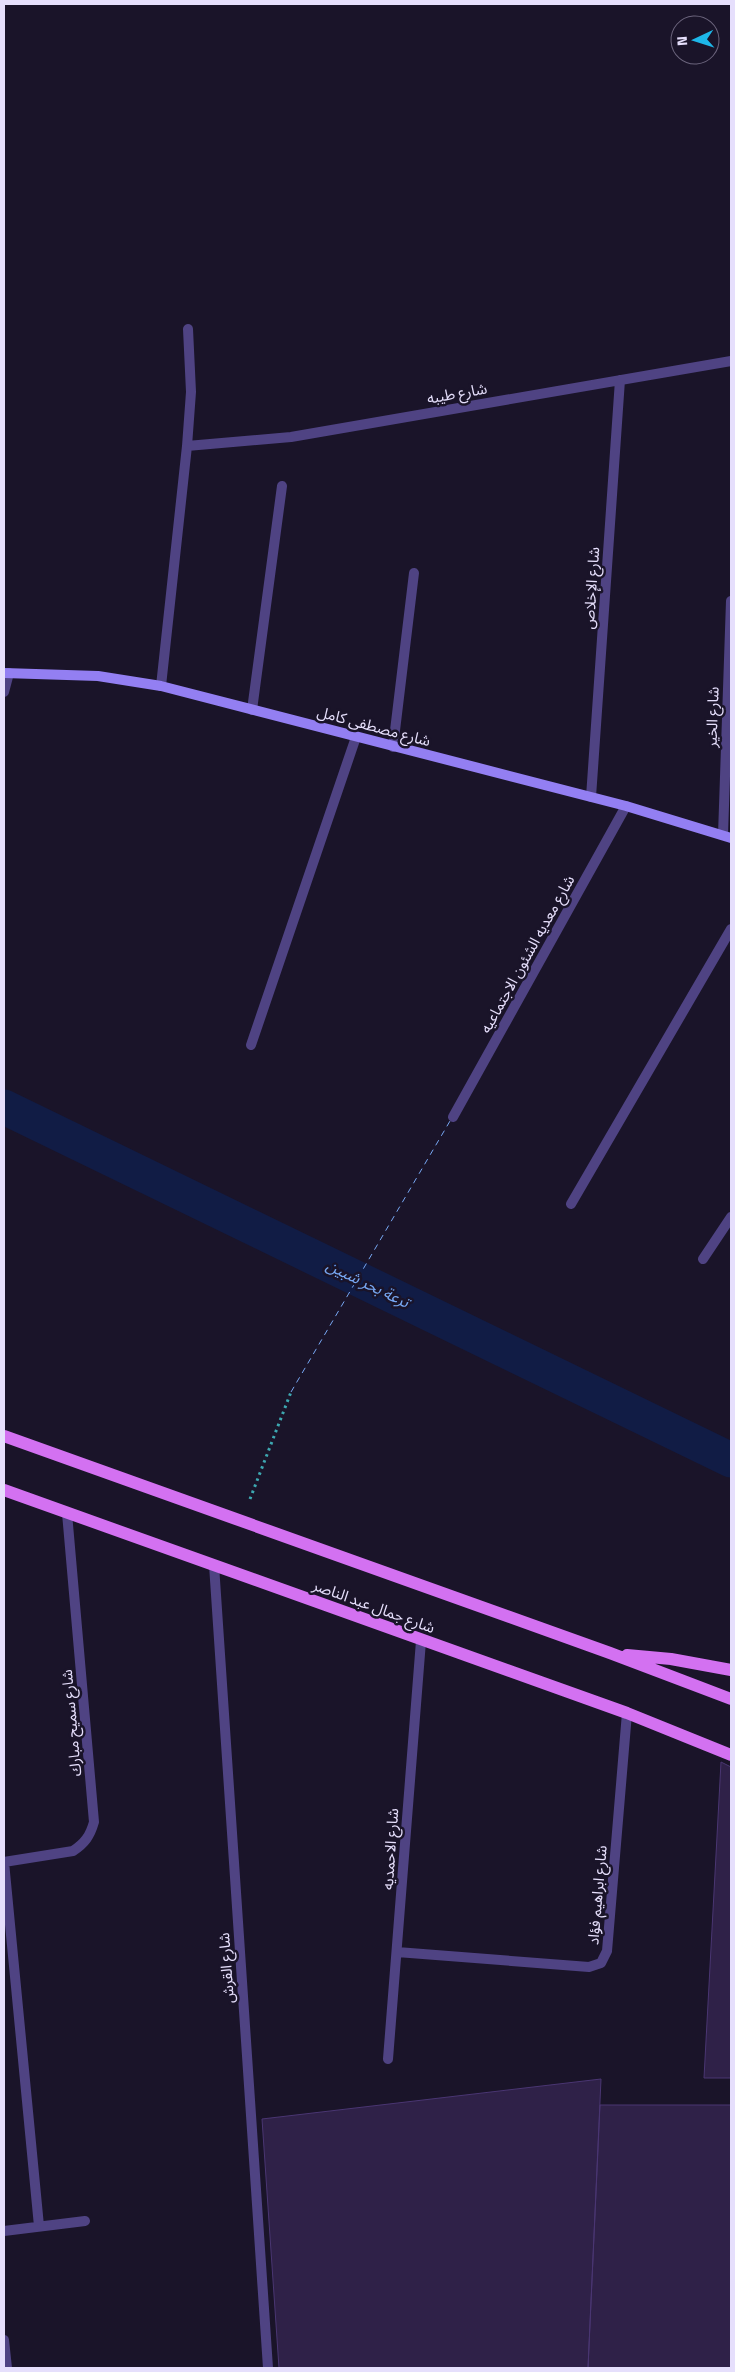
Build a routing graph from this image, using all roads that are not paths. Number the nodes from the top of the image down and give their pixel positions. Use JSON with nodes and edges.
{"nodes":[{"id":1,"x":188,"y":329,"type":"dead end"},
{"id":2,"x":731,"y":361,"type":"edge"},
{"id":3,"x":620,"y":380,"type":"junction"},
{"id":4,"x":187,"y":446,"type":"junction"},
{"id":5,"x":282,"y":486,"type":"dead end"},
{"id":6,"x":414,"y":573,"type":"dead end"},
{"id":7,"x":731,"y":601,"type":"edge"},
{"id":8,"x":6,"y":673,"type":"edge"},
{"id":9,"x":161,"y":686,"type":"junction"},
{"id":10,"x":4,"y":692,"type":"edge"},
{"id":11,"x":252,"y":710,"type":"junction"},
{"id":12,"x":356,"y":737,"type":"junction"},
{"id":13,"x":392,"y":747,"type":"junction"},
{"id":14,"x":591,"y":797,"type":"junction"},
{"id":15,"x":626,"y":806,"type":"junction"},
{"id":16,"x":727,"y":836,"type":"edge"},
{"id":17,"x":731,"y":929,"type":"edge"},
{"id":18,"x":251,"y":1045,"type":"dead end"},
{"id":19,"x":453,"y":1117,"type":"dead end"},
{"id":20,"x":571,"y":1204,"type":"dead end"},
{"id":21,"x":731,"y":1217,"type":"edge"},
{"id":22,"x":703,"y":1259,"type":"dead end"},
{"id":23,"x":4,"y":1436,"type":"edge"},
{"id":24,"x":4,"y":1490,"type":"edge"},
{"id":25,"x":66,"y":1513,"type":"junction"},
{"id":26,"x":214,"y":1565,"type":"junction"},
{"id":27,"x":421,"y":1641,"type":"junction"},
{"id":28,"x":610,"y":1653,"type":"junction"},
{"id":29,"x":731,"y":1670,"type":"edge"},
{"id":30,"x":731,"y":1699,"type":"edge"},
{"id":31,"x":627,"y":1714,"type":"junction"},
{"id":32,"x":731,"y":1755,"type":"edge"},
{"id":33,"x":4,"y":1862,"type":"edge"},
{"id":34,"x":397,"y":1952,"type":"junction"},
{"id":35,"x":388,"y":2059,"type":"dead end"},
{"id":36,"x":85,"y":2221,"type":"dead end"},
{"id":37,"x":39,"y":2226,"type":"junction"},
{"id":38,"x":4,"y":2231,"type":"edge"},
{"id":39,"x":4,"y":2340,"type":"edge"},
{"id":40,"x":7,"y":2368,"type":"edge"},
{"id":41,"x":268,"y":2368,"type":"edge"}],
"edges":[{"from":1,"to":4,"type":"street"},
{"from":2,"to":3,"type":"street","name":"شارع طيبه"},
{"from":3,"to":4,"type":"street","name":"شارع طيبه"},
{"from":3,"to":14,"type":"street","name":"شارع الإخلاص"},
{"from":4,"to":9,"type":"street"},
{"from":5,"to":11,"type":"street"},
{"from":6,"to":13,"type":"street"},
{"from":7,"to":16,"type":"street","name":"شارع الخير"},
{"from":8,"to":9,"type":"main road","name":"شارع مصطفى كامل"},
{"from":8,"to":10,"type":"street"},
{"from":9,"to":11,"type":"main road","name":"شارع مصطفى كامل"},
{"from":11,"to":12,"type":"main road","name":"شارع مصطفى كامل"},
{"from":12,"to":13,"type":"main road","name":"شارع مصطفى كامل"},
{"from":12,"to":18,"type":"street"},
{"from":13,"to":14,"type":"main road","name":"شارع مصطفى كامل"},
{"from":14,"to":15,"type":"main road","name":"شارع مصطفى كامل"},
{"from":15,"to":16,"type":"main road","name":"شارع مصطفى كامل"},
{"from":15,"to":19,"type":"street","name":"شارع معديه الشئون الاجتماعيه"},
{"from":17,"to":20,"type":"street"},
{"from":21,"to":22,"type":"street"},
{"from":23,"to":28,"type":"main road"},
{"from":24,"to":25,"type":"main road","name":"شارع جمال عبد الناصر"},
{"from":25,"to":26,"type":"main road","name":"شارع جمال عبد الناصر"},
{"from":25,"to":33,"type":"street","name":"شارع سميح مبارك"},
{"from":26,"to":27,"type":"main road","name":"شارع جمال عبد الناصر"},
{"from":26,"to":41,"type":"street","name":"شارع القرش"},
{"from":27,"to":31,"type":"main road","name":"شارع جمال عبد الناصر"},
{"from":27,"to":34,"type":"street","name":"شارع الاحمديه"},
{"from":28,"to":29,"type":"main road"},
{"from":28,"to":30,"type":"main road"},
{"from":31,"to":32,"type":"main road","name":"شارع جمال عبد الناصر"},
{"from":31,"to":34,"type":"street","name":"شارع ابراهيم فؤاد"},
{"from":33,"to":37,"type":"street"},
{"from":34,"to":35,"type":"street","name":"شارع الاحمديه"},
{"from":36,"to":37,"type":"street"},
{"from":37,"to":38,"type":"street"},
{"from":39,"to":40,"type":"street"}]}
